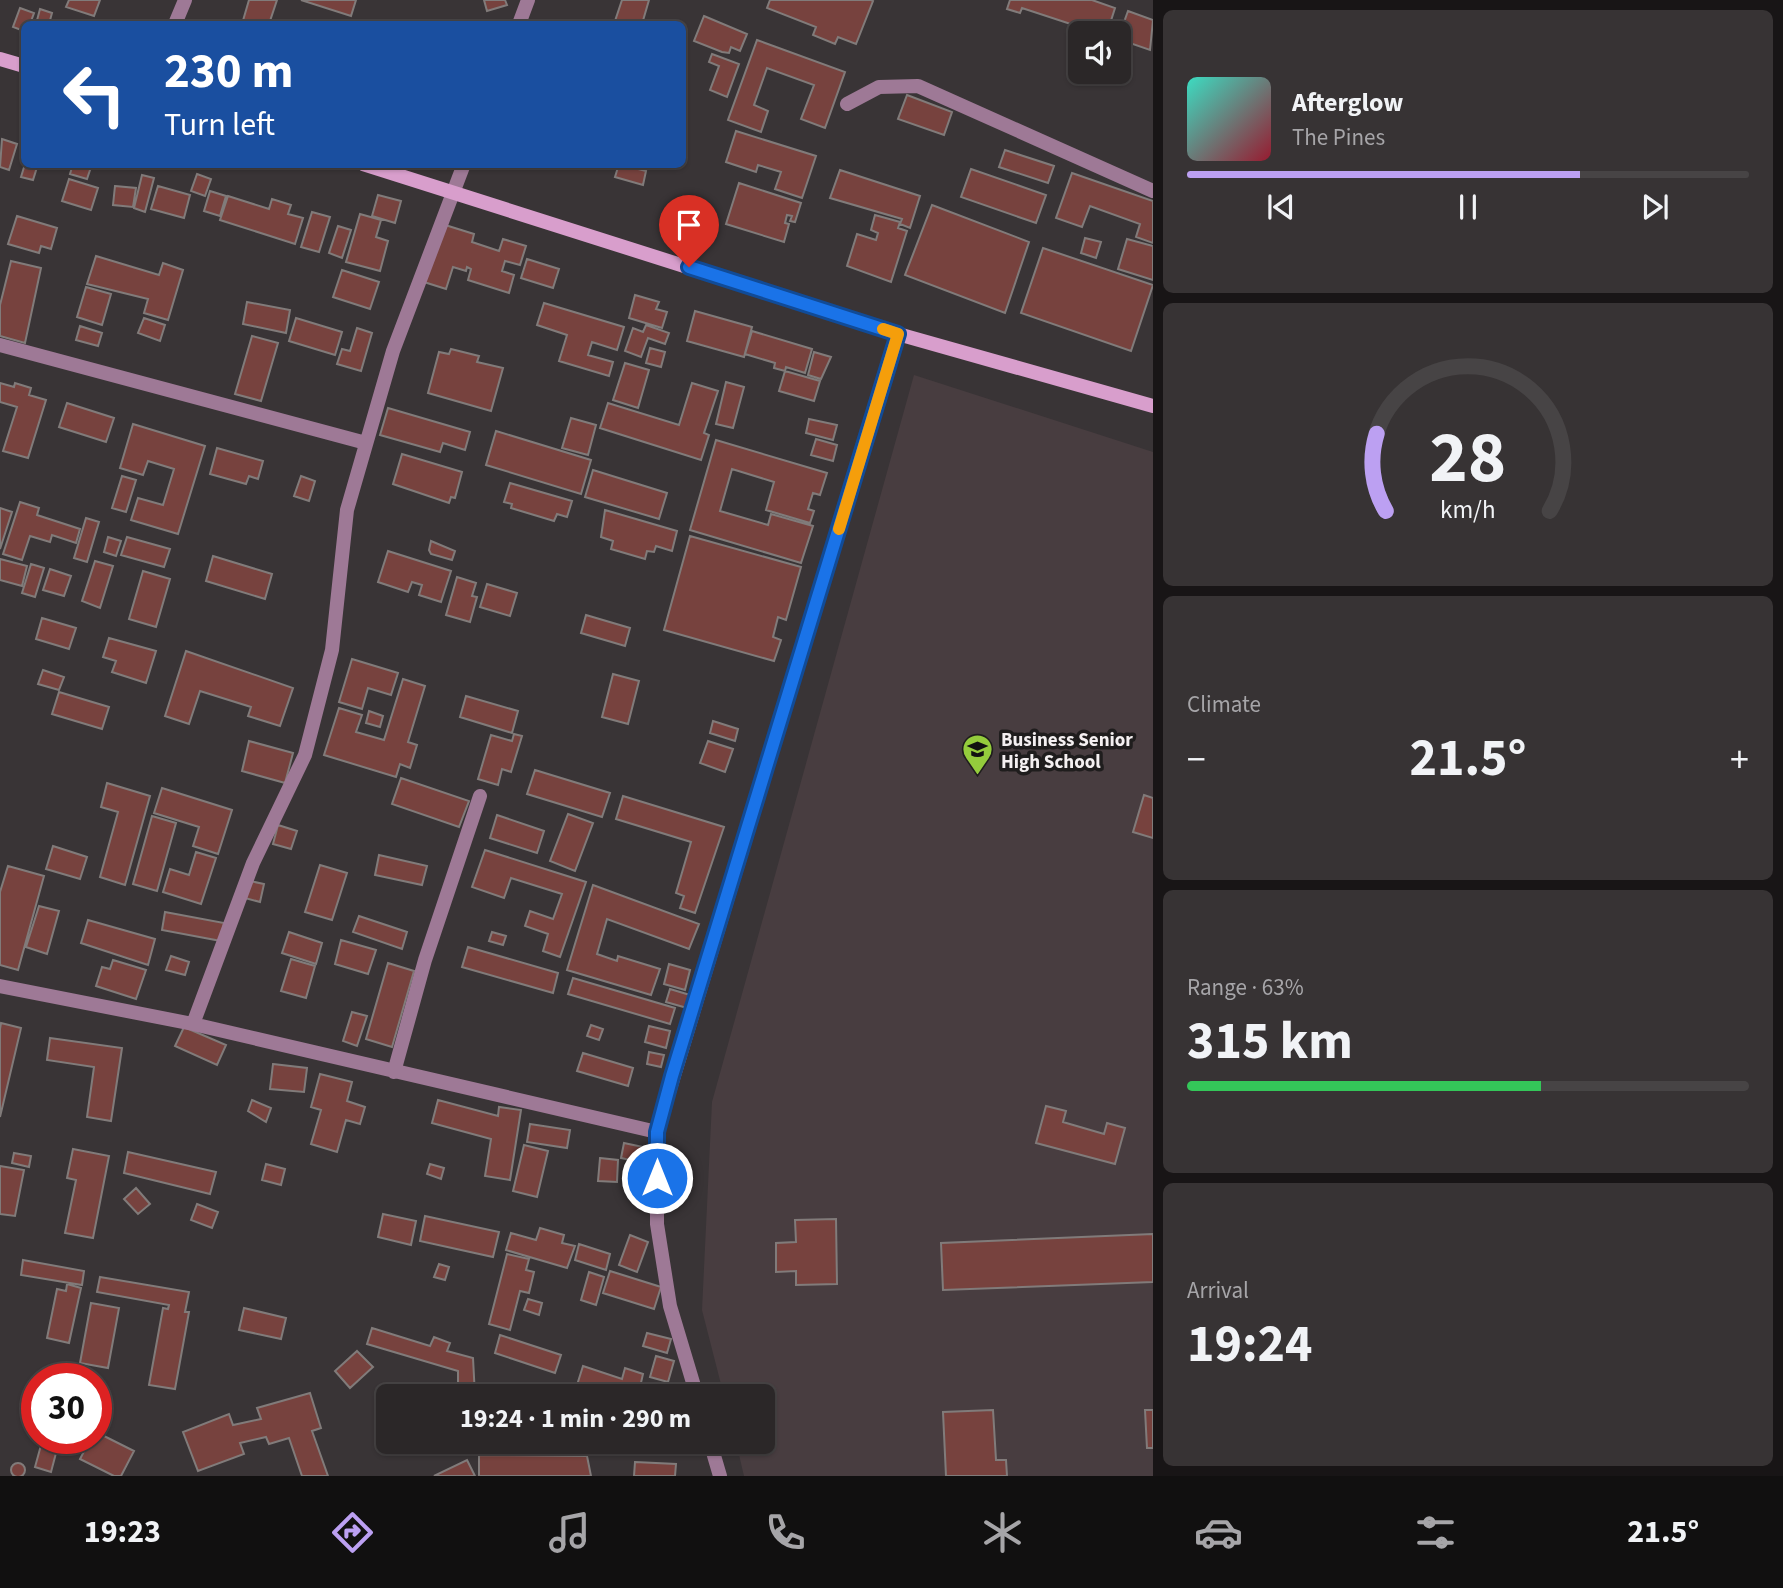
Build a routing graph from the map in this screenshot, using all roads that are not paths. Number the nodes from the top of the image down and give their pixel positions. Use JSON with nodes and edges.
{"nodes":[{"id":1,"x":185,"y":0,"type":"edge"},
{"id":2,"x":528,"y":0,"type":"edge"},
{"id":3,"x":176,"y":21,"type":"edge"},
{"id":4,"x":520,"y":21,"type":"edge"},
{"id":5,"x":0,"y":59,"type":"edge"},
{"id":6,"x":21,"y":65,"type":"edge"},
{"id":7,"x":847,"y":104,"type":"dead end"},
{"id":8,"x":376,"y":168,"type":"edge"},
{"id":9,"x":463,"y":168,"type":"edge"},
{"id":10,"x":454,"y":191,"type":"junction"},
{"id":11,"x":1153,"y":191,"type":"edge"},
{"id":12,"x":898,"y":334,"type":"junction"},
{"id":13,"x":0,"y":345,"type":"edge"},
{"id":14,"x":1153,"y":405,"type":"edge"},
{"id":15,"x":366,"y":443,"type":"junction"},
{"id":16,"x":480,"y":796,"type":"dead end"},
{"id":17,"x":0,"y":986,"type":"edge"},
{"id":18,"x":193,"y":1024,"type":"junction"},
{"id":19,"x":394,"y":1072,"type":"junction"},
{"id":20,"x":657,"y":1132,"type":"junction"},
{"id":21,"x":693,"y":1384,"type":"edge"},
{"id":22,"x":714,"y":1454,"type":"edge"},
{"id":23,"x":720,"y":1476,"type":"edge"}],
"edges":[{"from":1,"to":3,"type":"street"},
{"from":2,"to":4,"type":"street"},
{"from":5,"to":6,"type":"main road"},
{"from":7,"to":11,"type":"street"},
{"from":8,"to":10,"type":"main road"},
{"from":9,"to":10,"type":"street"},
{"from":10,"to":12,"type":"main road"},
{"from":10,"to":15,"type":"street"},
{"from":12,"to":14,"type":"main road"},
{"from":12,"to":20,"type":"street"},
{"from":13,"to":15,"type":"street"},
{"from":15,"to":18,"type":"street"},
{"from":16,"to":19,"type":"street"},
{"from":17,"to":18,"type":"street"},
{"from":18,"to":19,"type":"street"},
{"from":19,"to":20,"type":"street"},
{"from":20,"to":21,"type":"street"},
{"from":22,"to":23,"type":"street"}]}
